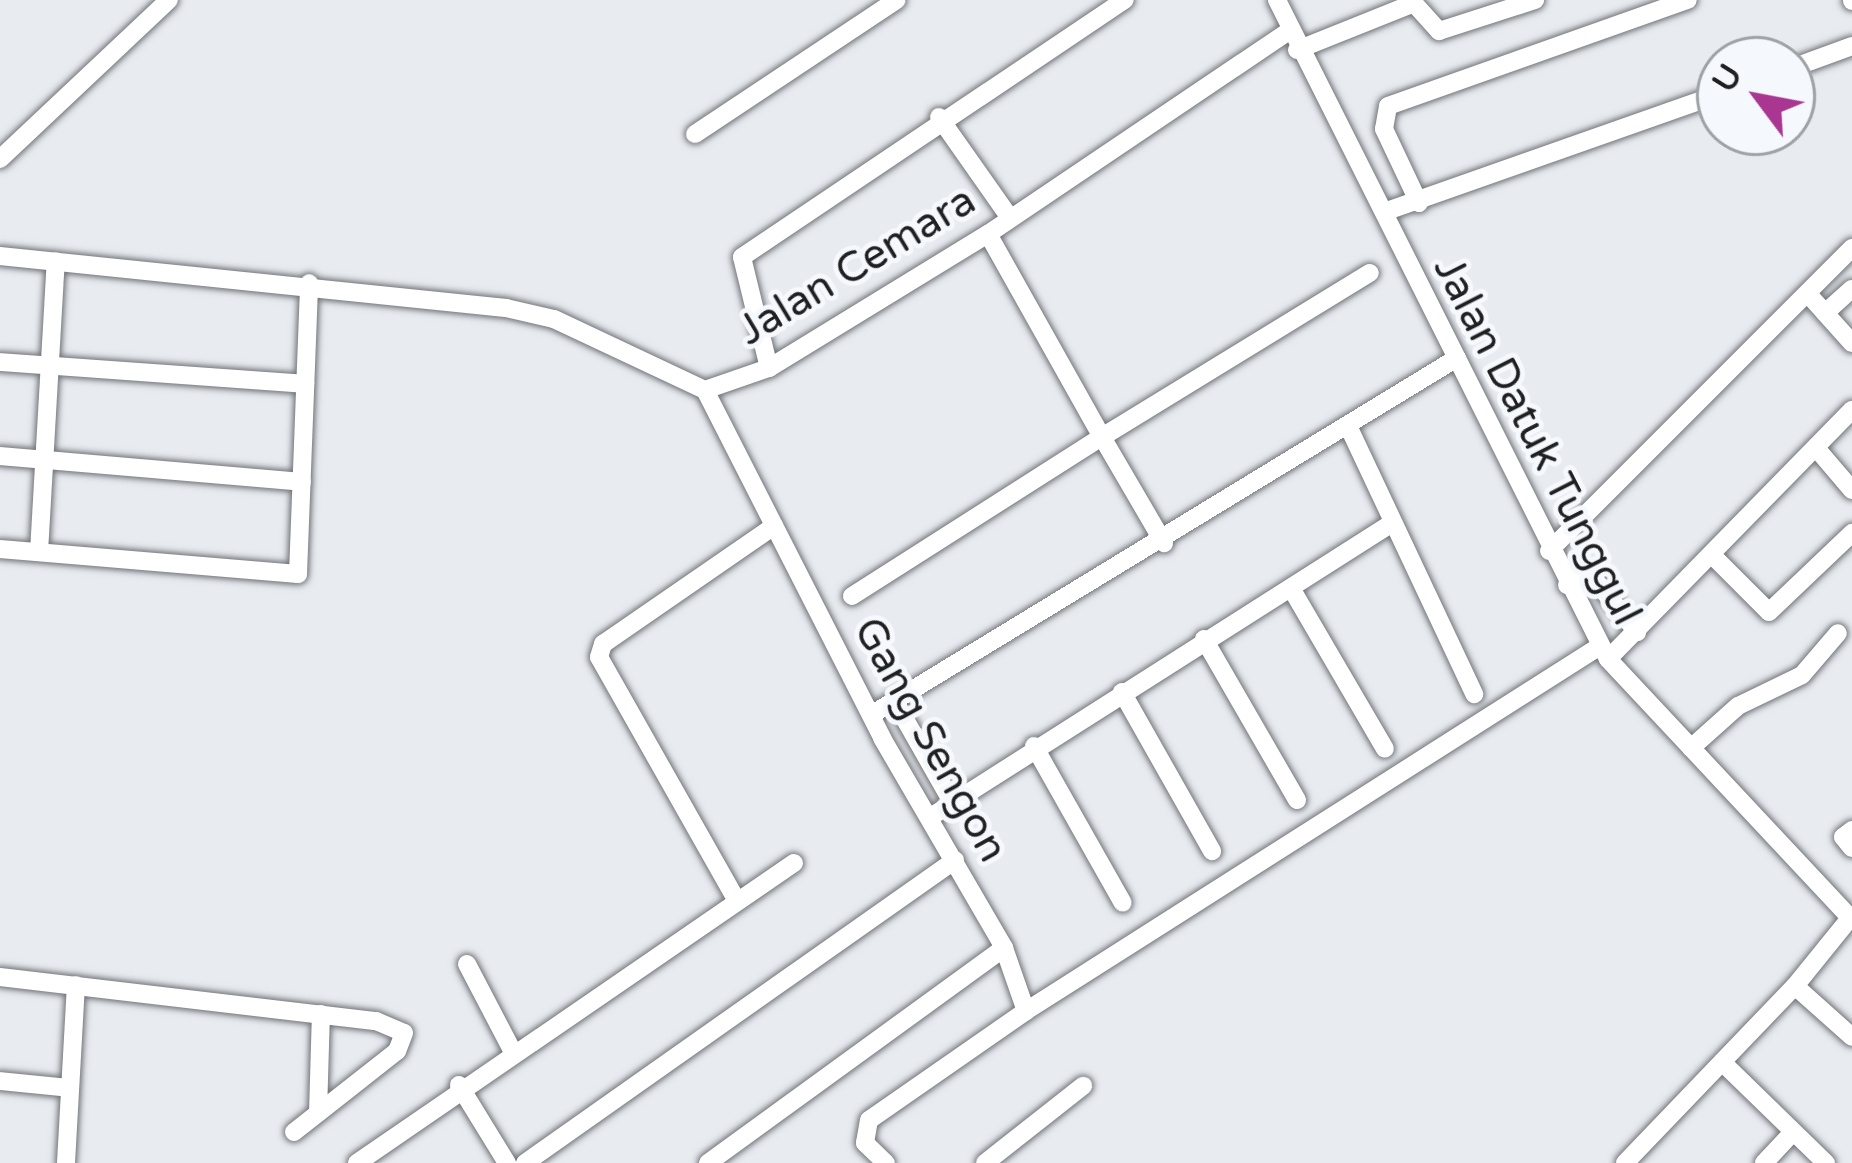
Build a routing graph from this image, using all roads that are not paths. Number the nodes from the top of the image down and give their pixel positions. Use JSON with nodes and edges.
{"nodes":[{"id":1,"x":169,"y":0,"type":"edge"},
{"id":2,"x":897,"y":0,"type":"edge"},
{"id":3,"x":1125,"y":0,"type":"edge"},
{"id":4,"x":1277,"y":0,"type":"edge"},
{"id":5,"x":1535,"y":0,"type":"edge"},
{"id":6,"x":1688,"y":0,"type":"edge"},
{"id":7,"x":1412,"y":2,"type":"edge"},
{"id":8,"x":1292,"y":41,"type":"junction"},
{"id":9,"x":1852,"y":46,"type":"edge"},
{"id":10,"x":1816,"y":59,"type":"edge"},
{"id":11,"x":1696,"y":103,"type":"edge"},
{"id":12,"x":939,"y":117,"type":"junction"},
{"id":13,"x":695,"y":134,"type":"dead end"},
{"id":14,"x":0,"y":159,"type":"edge"},
{"id":15,"x":1419,"y":203,"type":"junction"},
{"id":16,"x":1384,"y":212,"type":"junction"},
{"id":17,"x":1008,"y":215,"type":"junction"},
{"id":18,"x":988,"y":235,"type":"junction"},
{"id":19,"x":1852,"y":248,"type":"edge"},
{"id":20,"x":0,"y":256,"type":"edge"},
{"id":21,"x":56,"y":262,"type":"junction"},
{"id":22,"x":1370,"y":273,"type":"dead end"},
{"id":23,"x":309,"y":283,"type":"junction"},
{"id":24,"x":1852,"y":289,"type":"edge"},
{"id":25,"x":1808,"y":294,"type":"junction"},
{"id":26,"x":1825,"y":314,"type":"junction"},
{"id":27,"x":1852,"y":344,"type":"edge"},
{"id":28,"x":1457,"y":358,"type":"junction"},
{"id":29,"x":0,"y":362,"type":"edge"},
{"id":30,"x":50,"y":366,"type":"junction"},
{"id":31,"x":769,"y":368,"type":"junction"},
{"id":32,"x":305,"y":384,"type":"junction"},
{"id":33,"x":705,"y":390,"type":"junction"},
{"id":34,"x":1852,"y":410,"type":"edge"},
{"id":35,"x":1350,"y":430,"type":"junction"},
{"id":36,"x":1102,"y":437,"type":"junction"},
{"id":37,"x":1817,"y":448,"type":"junction"},
{"id":38,"x":0,"y":455,"type":"edge"},
{"id":39,"x":44,"y":460,"type":"junction"},
{"id":40,"x":302,"y":482,"type":"junction"},
{"id":41,"x":1852,"y":490,"type":"edge"},
{"id":42,"x":774,"y":526,"type":"junction"},
{"id":43,"x":1389,"y":526,"type":"junction"},
{"id":44,"x":1852,"y":533,"type":"edge"},
{"id":45,"x":1164,"y":543,"type":"junction"},
{"id":46,"x":0,"y":550,"type":"edge"},
{"id":47,"x":1549,"y":551,"type":"junction"},
{"id":48,"x":39,"y":553,"type":"junction"},
{"id":49,"x":1713,"y":556,"type":"junction"},
{"id":50,"x":1568,"y":585,"type":"junction"},
{"id":51,"x":1291,"y":588,"type":"junction"},
{"id":52,"x":852,"y":596,"type":"dead end"},
{"id":53,"x":1637,"y":632,"type":"junction"},
{"id":54,"x":1838,"y":633,"type":"dead end"},
{"id":55,"x":1204,"y":639,"type":"junction"},
{"id":56,"x":1604,"y":653,"type":"junction"},
{"id":57,"x":1122,"y":692,"type":"junction"},
{"id":58,"x":1474,"y":694,"type":"dead end"},
{"id":59,"x":894,"y":700,"type":"junction"},
{"id":60,"x":871,"y":715,"type":"junction"},
{"id":61,"x":1034,"y":746,"type":"junction"},
{"id":62,"x":1691,"y":748,"type":"junction"},
{"id":63,"x":1385,"y":749,"type":"dead end"},
{"id":64,"x":1297,"y":800,"type":"dead end"},
{"id":65,"x":953,"y":804,"type":"junction"},
{"id":66,"x":932,"y":816,"type":"junction"},
{"id":67,"x":1852,"y":830,"type":"edge"},
{"id":68,"x":1852,"y":848,"type":"edge"},
{"id":69,"x":1212,"y":851,"type":"dead end"},
{"id":70,"x":955,"y":860,"type":"junction"},
{"id":71,"x":794,"y":863,"type":"dead end"},
{"id":72,"x":737,"y":901,"type":"junction"},
{"id":73,"x":1124,"y":903,"type":"dead end"},
{"id":74,"x":1851,"y":919,"type":"edge"},
{"id":75,"x":1004,"y":948,"type":"junction"},
{"id":76,"x":467,"y":964,"type":"dead end"},
{"id":77,"x":0,"y":977,"type":"edge"},
{"id":78,"x":76,"y":985,"type":"junction"},
{"id":79,"x":1795,"y":986,"type":"junction"},
{"id":80,"x":1025,"y":1011,"type":"junction"},
{"id":81,"x":321,"y":1014,"type":"junction"},
{"id":82,"x":1852,"y":1036,"type":"edge"},
{"id":83,"x":512,"y":1051,"type":"junction"},
{"id":84,"x":1722,"y":1062,"type":"junction"},
{"id":85,"x":0,"y":1081,"type":"edge"},
{"id":86,"x":459,"y":1085,"type":"junction"},
{"id":87,"x":1083,"y":1086,"type":"dead end"},
{"id":88,"x":70,"y":1088,"type":"junction"},
{"id":89,"x":318,"y":1113,"type":"junction"},
{"id":90,"x":294,"y":1132,"type":"dead end"},
{"id":91,"x":1793,"y":1132,"type":"junction"},
{"id":92,"x":66,"y":1163,"type":"edge"},
{"id":93,"x":357,"y":1163,"type":"edge"},
{"id":94,"x":507,"y":1163,"type":"edge"},
{"id":95,"x":525,"y":1163,"type":"edge"},
{"id":96,"x":708,"y":1163,"type":"edge"},
{"id":97,"x":886,"y":1163,"type":"edge"},
{"id":98,"x":986,"y":1163,"type":"edge"},
{"id":99,"x":1625,"y":1163,"type":"edge"},
{"id":100,"x":1764,"y":1163,"type":"edge"},
{"id":101,"x":1826,"y":1163,"type":"edge"}],
"edges":[{"from":1,"to":14,"type":"street"},
{"from":2,"to":13,"type":"street"},
{"from":3,"to":12,"type":"street"},
{"from":4,"to":8,"type":"street","name":"Jalan Datuk Tunggul"},
{"from":5,"to":7,"type":"street"},
{"from":6,"to":15,"type":"street"},
{"from":7,"to":8,"type":"street","name":"Jalan Cemara"},
{"from":8,"to":16,"type":"street","name":"Jalan Datuk Tunggul"},
{"from":8,"to":17,"type":"street","name":"Jalan Cemara"},
{"from":9,"to":10,"type":"street"},
{"from":11,"to":15,"type":"street"},
{"from":12,"to":17,"type":"street"},
{"from":12,"to":31,"type":"street"},
{"from":15,"to":16,"type":"street"},
{"from":16,"to":28,"type":"street","name":"Jalan Datuk Tunggul"},
{"from":17,"to":18,"type":"street","name":"Jalan Cemara"},
{"from":18,"to":31,"type":"street","name":"Jalan Cemara"},
{"from":18,"to":36,"type":"street"},
{"from":19,"to":25,"type":"street"},
{"from":20,"to":21,"type":"street","name":"Jalan Cemara"},
{"from":21,"to":23,"type":"street","name":"Jalan Cemara"},
{"from":21,"to":30,"type":"street"},
{"from":22,"to":36,"type":"street"},
{"from":23,"to":32,"type":"street"},
{"from":23,"to":33,"type":"street","name":"Jalan Cemara"},
{"from":24,"to":26,"type":"street"},
{"from":25,"to":26,"type":"street"},
{"from":25,"to":47,"type":"street"},
{"from":26,"to":27,"type":"street"},
{"from":28,"to":35,"type":"street"},
{"from":28,"to":47,"type":"street","name":"Jalan Datuk Tunggul"},
{"from":29,"to":30,"type":"street"},
{"from":30,"to":32,"type":"street"},
{"from":30,"to":39,"type":"street"},
{"from":31,"to":33,"type":"street","name":"Jalan Cemara"},
{"from":32,"to":40,"type":"street"},
{"from":33,"to":42,"type":"street","name":"Gang Sengon"},
{"from":34,"to":37,"type":"street"},
{"from":35,"to":43,"type":"street"},
{"from":35,"to":45,"type":"street"},
{"from":36,"to":45,"type":"street"},
{"from":36,"to":52,"type":"street"},
{"from":37,"to":41,"type":"street"},
{"from":37,"to":49,"type":"street"},
{"from":38,"to":39,"type":"street"},
{"from":39,"to":40,"type":"street"},
{"from":39,"to":48,"type":"street"},
{"from":40,"to":48,"type":"street"},
{"from":42,"to":60,"type":"street","name":"Gang Sengon"},
{"from":42,"to":72,"type":"street"},
{"from":43,"to":51,"type":"street"},
{"from":43,"to":58,"type":"street"},
{"from":44,"to":49,"type":"street"},
{"from":45,"to":59,"type":"street"},
{"from":46,"to":48,"type":"street"},
{"from":47,"to":50,"type":"street","name":"Jalan Datuk Tunggul"},
{"from":49,"to":53,"type":"street"},
{"from":50,"to":53,"type":"street"},
{"from":50,"to":56,"type":"street","name":"Jalan Datuk Tunggul"},
{"from":51,"to":55,"type":"street"},
{"from":51,"to":63,"type":"street"},
{"from":53,"to":56,"type":"street"},
{"from":54,"to":62,"type":"street"},
{"from":55,"to":57,"type":"street"},
{"from":55,"to":64,"type":"street"},
{"from":56,"to":62,"type":"street","name":"Jalan Datuk Tunggul"},
{"from":56,"to":80,"type":"street"},
{"from":57,"to":61,"type":"street"},
{"from":57,"to":69,"type":"street"},
{"from":59,"to":60,"type":"street"},
{"from":59,"to":65,"type":"street"},
{"from":60,"to":66,"type":"street","name":"Gang Sengon"},
{"from":61,"to":65,"type":"street"},
{"from":61,"to":73,"type":"street"},
{"from":62,"to":74,"type":"street","name":"Jalan Datuk Tunggul"},
{"from":65,"to":66,"type":"street"},
{"from":66,"to":70,"type":"street","name":"Gang Sengon"},
{"from":67,"to":68,"type":"street"},
{"from":70,"to":75,"type":"street","name":"Gang Sengon"},
{"from":70,"to":95,"type":"street"},
{"from":71,"to":72,"type":"street"},
{"from":72,"to":83,"type":"street"},
{"from":74,"to":79,"type":"street"},
{"from":75,"to":80,"type":"street","name":"Gang Sengon"},
{"from":75,"to":96,"type":"street"},
{"from":76,"to":83,"type":"street"},
{"from":77,"to":78,"type":"street"},
{"from":78,"to":81,"type":"street"},
{"from":78,"to":88,"type":"street"},
{"from":79,"to":82,"type":"street"},
{"from":79,"to":84,"type":"street"},
{"from":80,"to":97,"type":"street"},
{"from":81,"to":89,"type":"street"},
{"from":81,"to":89,"type":"street"},
{"from":83,"to":86,"type":"street"},
{"from":84,"to":91,"type":"street"},
{"from":84,"to":99,"type":"street"},
{"from":85,"to":88,"type":"street"},
{"from":86,"to":93,"type":"street"},
{"from":86,"to":94,"type":"street"},
{"from":87,"to":98,"type":"street"},
{"from":88,"to":92,"type":"street"},
{"from":89,"to":90,"type":"street"},
{"from":91,"to":100,"type":"street"},
{"from":91,"to":101,"type":"street"}]}
